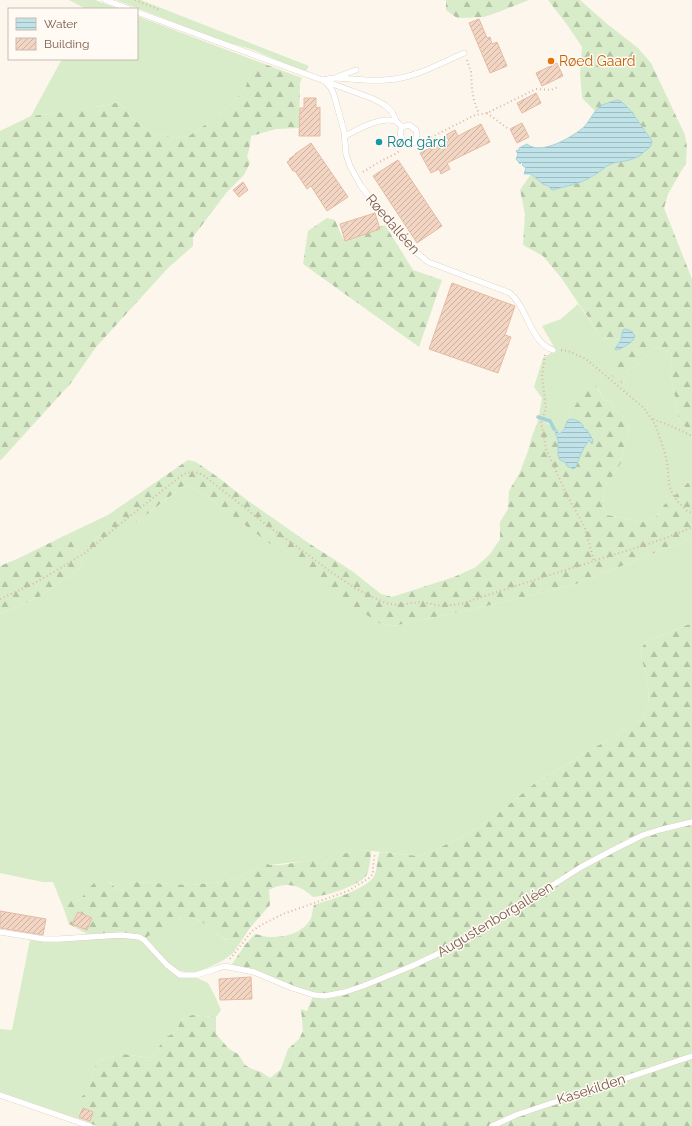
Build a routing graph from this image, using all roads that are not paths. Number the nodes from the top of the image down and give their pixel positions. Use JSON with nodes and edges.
{"nodes":[{"id":1,"x":105,"y":0,"type":"edge"},
{"id":2,"x":126,"y":8,"type":"edge"},
{"id":3,"x":138,"y":12,"type":"edge"},
{"id":4,"x":464,"y":53,"type":"road end"},
{"id":5,"x":356,"y":70,"type":"dead end"},
{"id":6,"x":334,"y":77,"type":"junction"},
{"id":7,"x":324,"y":80,"type":"junction"},
{"id":8,"x":396,"y":121,"type":"junction"},
{"id":9,"x":402,"y":127,"type":"junction"},
{"id":10,"x":344,"y":136,"type":"junction"},
{"id":11,"x":553,"y":350,"type":"road end"},
{"id":12,"x":692,"y":822,"type":"edge"},
{"id":13,"x":0,"y":932,"type":"edge"},
{"id":14,"x":692,"y":1056,"type":"edge"},
{"id":15,"x":0,"y":1095,"type":"edge"},
{"id":16,"x":90,"y":1126,"type":"edge"},
{"id":17,"x":492,"y":1126,"type":"edge"}],
"edges":[{"from":1,"to":2,"type":"lane"},
{"from":3,"to":7,"type":"lane"},
{"from":4,"to":6,"type":"lane"},
{"from":5,"to":6,"type":"lane"},
{"from":6,"to":7,"type":"lane"},
{"from":7,"to":8,"type":"lane"},
{"from":7,"to":10,"type":"lane","name":"Røedalléen"},
{"from":8,"to":9,"type":"lane"},
{"from":8,"to":10,"type":"lane"},
{"from":9,"to":9,"type":"lane"},
{"from":10,"to":11,"type":"lane","name":"Røedalléen"},
{"from":12,"to":13,"type":"lane","name":"Augustenborgalléen"},
{"from":14,"to":17,"type":"lane","name":"Kasekilden"},
{"from":15,"to":16,"type":"lane"}]}
